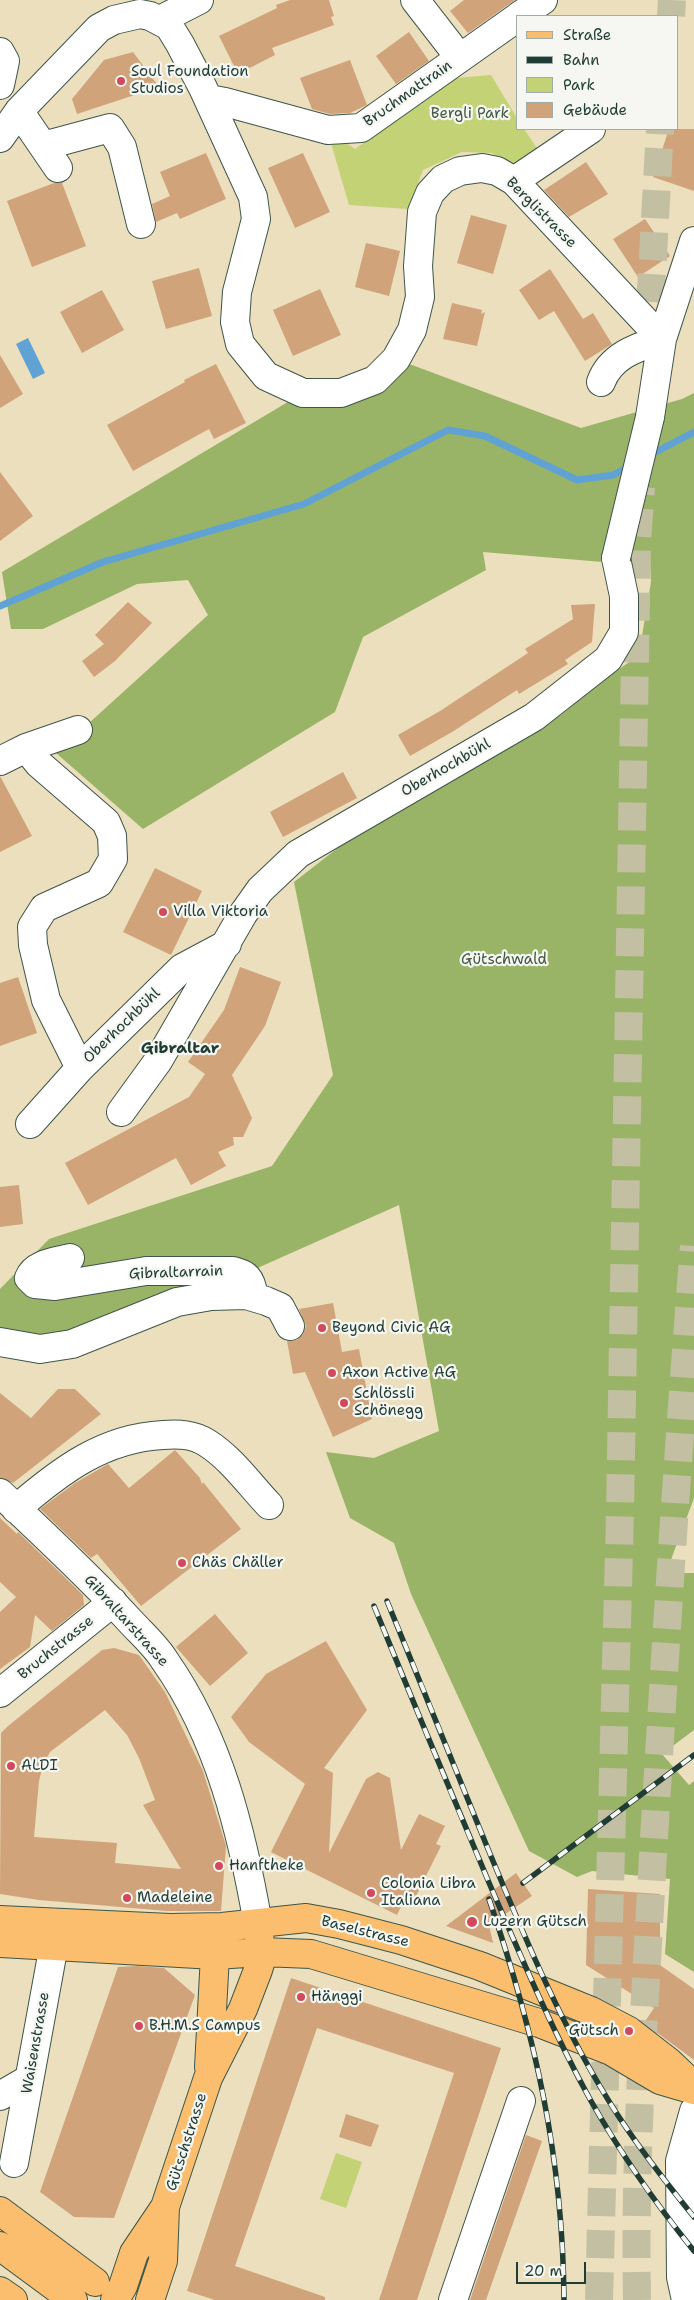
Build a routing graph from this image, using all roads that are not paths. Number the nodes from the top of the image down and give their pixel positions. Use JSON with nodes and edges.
{"nodes":[{"id":1,"x":199,"y":0,"type":"edge"},
{"id":2,"x":415,"y":0,"type":"edge"},
{"id":3,"x":543,"y":0,"type":"edge"},
{"id":4,"x":128,"y":8,"type":"edge"},
{"id":5,"x":522,"y":15,"type":"edge"},
{"id":6,"x":516,"y":19,"type":"edge"},
{"id":7,"x":160,"y":20,"type":"junction"},
{"id":8,"x":0,"y":52,"type":"edge"},
{"id":9,"x":460,"y":58,"type":"junction"},
{"id":10,"x":0,"y":84,"type":"edge"},
{"id":11,"x":209,"y":100,"type":"junction"},
{"id":12,"x":19,"y":111,"type":"junction"},
{"id":13,"x":590,"y":130,"type":"edge"},
{"id":14,"x":0,"y":138,"type":"edge"},
{"id":15,"x":43,"y":146,"type":"junction"},
{"id":16,"x":58,"y":168,"type":"dead end"},
{"id":17,"x":514,"y":181,"type":"junction"},
{"id":18,"x":141,"y":224,"type":"dead end"},
{"id":19,"x":694,"y":241,"type":"edge"},
{"id":20,"x":662,"y":339,"type":"junction"},
{"id":21,"x":601,"y":382,"type":"dead end"},
{"id":22,"x":78,"y":730,"type":"dead end"},
{"id":23,"x":26,"y":748,"type":"junction"},
{"id":24,"x":0,"y":761,"type":"edge"},
{"id":25,"x":227,"y":944,"type":"junction"},
{"id":26,"x":80,"y":1068,"type":"junction"},
{"id":27,"x":121,"y":1112,"type":"dead end"},
{"id":28,"x":30,"y":1124,"type":"dead end"},
{"id":29,"x":70,"y":1258,"type":"dead end"},
{"id":30,"x":246,"y":1296,"type":"junction"},
{"id":31,"x":290,"y":1326,"type":"dead end"},
{"id":32,"x":0,"y":1342,"type":"edge"},
{"id":33,"x":8,"y":1501,"type":"edge"},
{"id":34,"x":269,"y":1505,"type":"dead end"},
{"id":35,"x":113,"y":1602,"type":"junction"},
{"id":36,"x":0,"y":1693,"type":"edge"},
{"id":37,"x":0,"y":1920,"type":"edge"},
{"id":38,"x":258,"y":1924,"type":"junction"},
{"id":39,"x":56,"y":1935,"type":"junction"},
{"id":40,"x":0,"y":1943,"type":"edge"},
{"id":41,"x":262,"y":1952,"type":"junction"},
{"id":42,"x":215,"y":1955,"type":"junction"},
{"id":43,"x":208,"y":2078,"type":"junction"},
{"id":44,"x":29,"y":2079,"type":"junction"},
{"id":45,"x":694,"y":2086,"type":"edge"},
{"id":46,"x":694,"y":2090,"type":"edge"},
{"id":47,"x":0,"y":2096,"type":"edge"},
{"id":48,"x":521,"y":2101,"type":"dead end"},
{"id":49,"x":694,"y":2111,"type":"edge"},
{"id":50,"x":14,"y":2163,"type":"dead end"},
{"id":51,"x":165,"y":2207,"type":"junction"},
{"id":52,"x":0,"y":2211,"type":"edge"},
{"id":53,"x":0,"y":2246,"type":"edge"},
{"id":54,"x":95,"y":2282,"type":"dead end"},
{"id":55,"x":0,"y":2291,"type":"edge"},
{"id":56,"x":121,"y":2292,"type":"edge"},
{"id":57,"x":155,"y":2298,"type":"edge"},
{"id":58,"x":13,"y":2300,"type":"edge"},
{"id":59,"x":73,"y":2300,"type":"edge"},
{"id":60,"x":453,"y":2300,"type":"edge"},
{"id":61,"x":686,"y":2300,"type":"edge"}],
"edges":[{"from":1,"to":7,"type":"street"},
{"from":2,"to":9,"type":"street","name":"Bruchmattrain"},
{"from":3,"to":5,"type":"street","name":"Bruchmattrain"},
{"from":4,"to":7,"type":"street"},
{"from":4,"to":12,"type":"street"},
{"from":6,"to":9,"type":"street","name":"Bruchmattrain"},
{"from":7,"to":11,"type":"street","name":"Berglistrasse"},
{"from":8,"to":10,"type":"street"},
{"from":9,"to":11,"type":"street","name":"Bruchmattrain"},
{"from":11,"to":17,"type":"street","name":"Berglistrasse"},
{"from":12,"to":14,"type":"street"},
{"from":12,"to":15,"type":"street"},
{"from":13,"to":17,"type":"street"},
{"from":15,"to":16,"type":"street"},
{"from":15,"to":18,"type":"street"},
{"from":17,"to":20,"type":"street","name":"Berglistrasse"},
{"from":19,"to":20,"type":"street"},
{"from":20,"to":21,"type":"street"},
{"from":20,"to":25,"type":"street","name":"Oberhochbühl","bridge":true},
{"from":22,"to":23,"type":"street"},
{"from":23,"to":24,"type":"street"},
{"from":23,"to":26,"type":"street"},
{"from":25,"to":26,"type":"street","name":"Oberhochbühl"},
{"from":25,"to":27,"type":"street","name":"Oberhochbühl"},
{"from":26,"to":28,"type":"street","name":"Oberhochbühl"},
{"from":29,"to":30,"type":"street","name":"Gibraltarrain"},
{"from":30,"to":31,"type":"street"},
{"from":30,"to":32,"type":"street","name":"Gibraltarrain"},
{"from":33,"to":34,"type":"street","name":"Gibraltarstrasse"},
{"from":33,"to":35,"type":"street","name":"Gibraltarstrasse"},
{"from":35,"to":36,"type":"street","name":"Bruchstrasse"},
{"from":35,"to":38,"type":"street","name":"Gibraltarstrasse"},
{"from":37,"to":39,"type":"main road","name":"Baselstrasse"},
{"from":38,"to":39,"type":"main road","name":"Baselstrasse"},
{"from":38,"to":41,"type":"main road"},
{"from":38,"to":42,"type":"main road"},
{"from":38,"to":45,"type":"main road","name":"Baselstrasse"},
{"from":39,"to":40,"type":"main road","name":"Baselstrasse"},
{"from":39,"to":42,"type":"main road","name":"Baselstrasse"},
{"from":39,"to":44,"type":"street","name":"Waisenstrasse"},
{"from":41,"to":42,"type":"main road","name":"Baselstrasse"},
{"from":41,"to":43,"type":"main road"},
{"from":41,"to":46,"type":"main road","name":"Baselstrasse"},
{"from":42,"to":43,"type":"main road"},
{"from":43,"to":51,"type":"main road","name":"Gütschstrasse"},
{"from":44,"to":47,"type":"street"},
{"from":44,"to":50,"type":"street","name":"Waisenstrasse"},
{"from":48,"to":60,"type":"street"},
{"from":49,"to":61,"type":"street"},
{"from":51,"to":56,"type":"main road"},
{"from":51,"to":57,"type":"main road"},
{"from":52,"to":54,"type":"main road"},
{"from":53,"to":59,"type":"main road"},
{"from":55,"to":58,"type":"main road"},
{"from":56,"to":57,"type":"street"}]}
